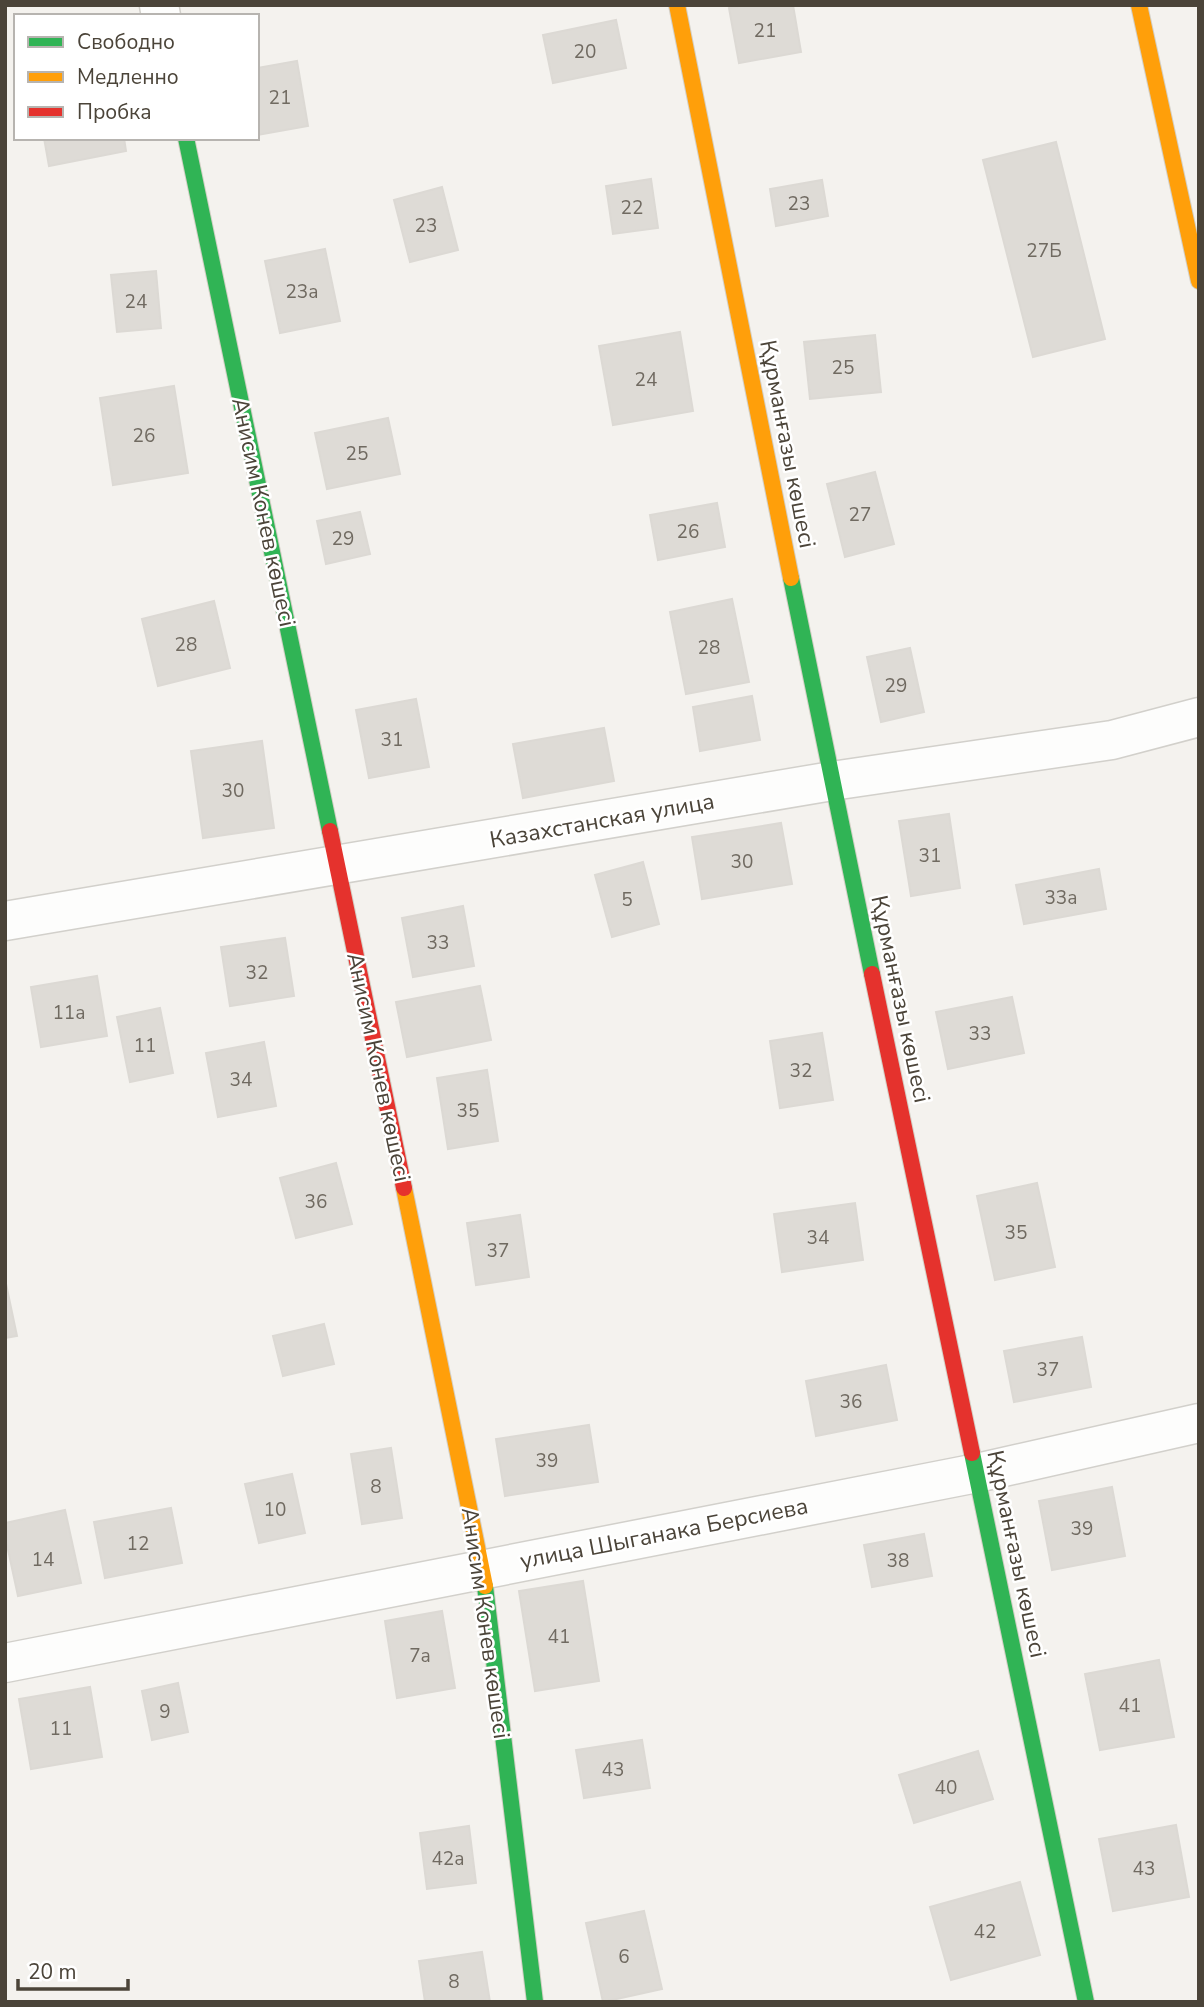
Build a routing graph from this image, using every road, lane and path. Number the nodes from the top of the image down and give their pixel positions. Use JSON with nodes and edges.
{"nodes":[{"id":1,"x":677,"y":5,"type":"edge"},
{"id":2,"x":1139,"y":5,"type":"edge"},
{"id":3,"x":186,"y":140,"type":"edge"},
{"id":4,"x":1199,"y":281,"type":"edge"},
{"id":5,"x":1199,"y":717,"type":"edge"},
{"id":6,"x":832,"y":781,"type":"junction"},
{"id":7,"x":337,"y":865,"type":"junction"},
{"id":8,"x":5,"y":921,"type":"edge"},
{"id":9,"x":1199,"y":1423,"type":"edge"},
{"id":10,"x":977,"y":1473,"type":"junction"},
{"id":11,"x":483,"y":1568,"type":"junction"},
{"id":12,"x":5,"y":1662,"type":"edge"},
{"id":13,"x":535,"y":2002,"type":"edge"},
{"id":14,"x":1086,"y":2002,"type":"edge"}],
"edges":[{"from":1,"to":6,"type":"main road","name":"Құрманғазы көшесі"},
{"from":2,"to":4,"type":"main road"},
{"from":3,"to":7,"type":"main road","name":"Анисим Конев көшесі"},
{"from":5,"to":6,"type":"street","name":"Казахстанская улица"},
{"from":6,"to":7,"type":"street","name":"Казахстанская улица"},
{"from":6,"to":10,"type":"main road","name":"Құрманғазы көшесі"},
{"from":7,"to":8,"type":"street","name":"Казахстанская улица"},
{"from":7,"to":11,"type":"main road","name":"Анисим Конев көшесі"},
{"from":9,"to":10,"type":"street","name":"улица Шыганака Берсиева"},
{"from":10,"to":11,"type":"street","name":"улица Шыганака Берсиева"},
{"from":10,"to":14,"type":"main road","name":"Құрманғазы көшесі"},
{"from":11,"to":12,"type":"street","name":"улица Шыганака Берсиева"},
{"from":11,"to":13,"type":"main road","name":"Анисим Конев көшесі"}]}
